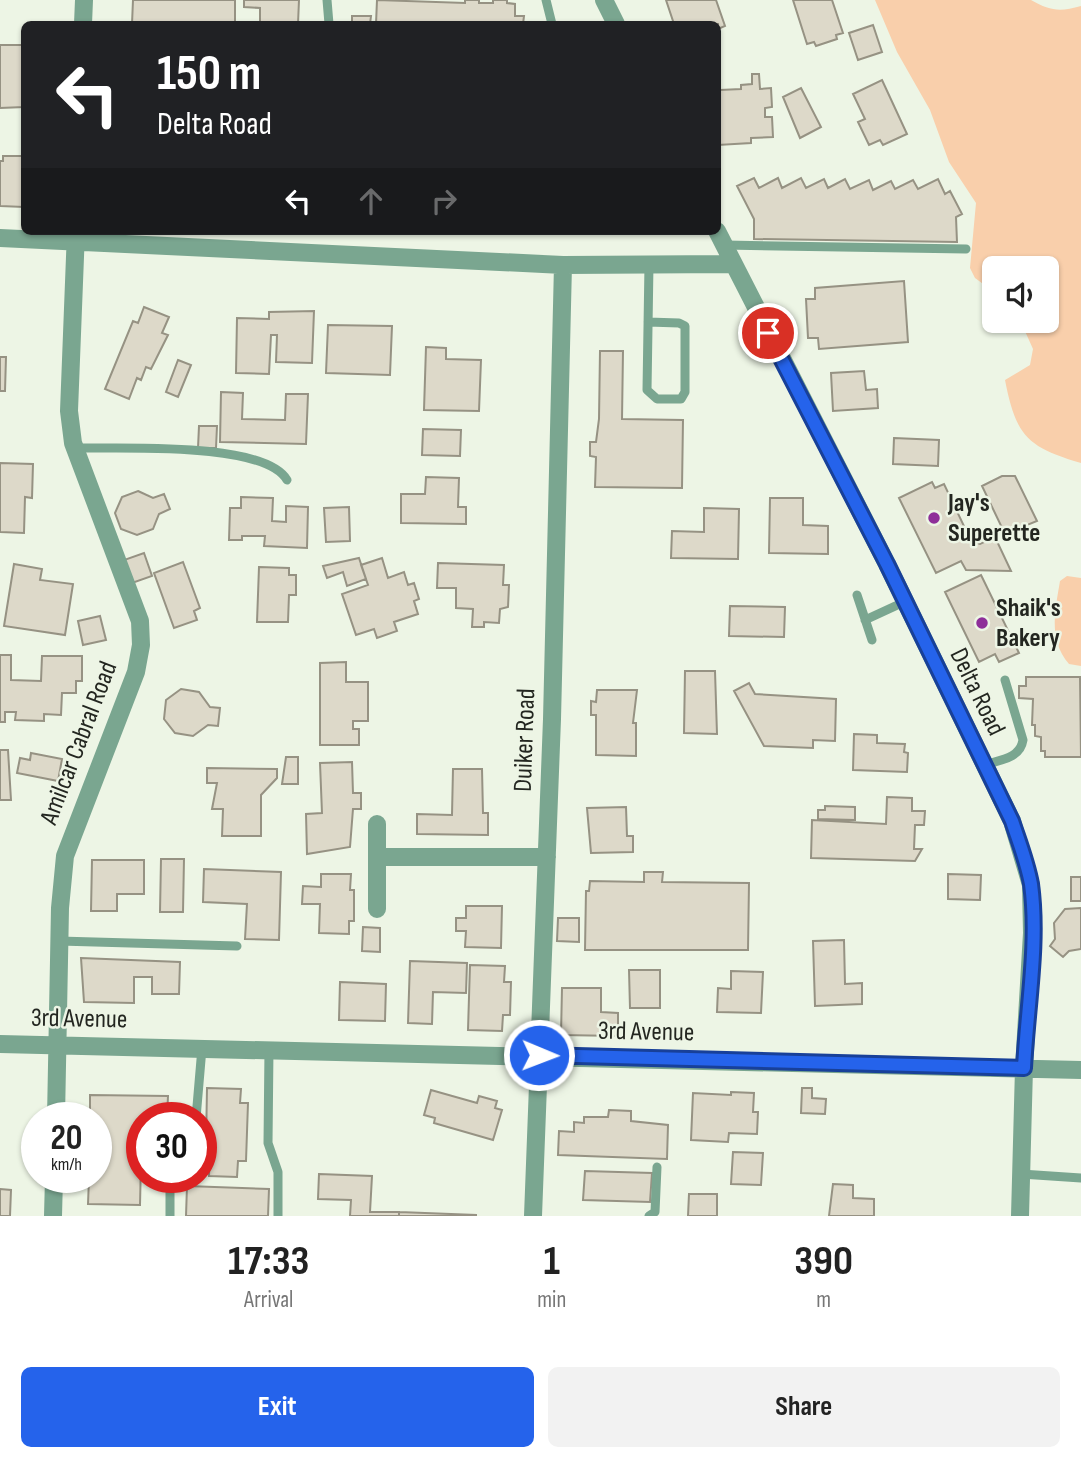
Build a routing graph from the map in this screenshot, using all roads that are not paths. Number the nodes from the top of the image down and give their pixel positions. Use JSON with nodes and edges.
{"nodes":[{"id":1,"x":84,"y":0,"type":"edge"},
{"id":2,"x":327,"y":0,"type":"edge"},
{"id":3,"x":546,"y":0,"type":"edge"},
{"id":4,"x":604,"y":0,"type":"edge"},
{"id":5,"x":83,"y":21,"type":"edge"},
{"id":6,"x":329,"y":21,"type":"edge"},
{"id":7,"x":551,"y":21,"type":"edge"},
{"id":8,"x":614,"y":21,"type":"edge"},
{"id":9,"x":76,"y":235,"type":"edge"},
{"id":10,"x":0,"y":238,"type":"edge"},
{"id":11,"x":720,"y":238,"type":"edge"},
{"id":12,"x":966,"y":249,"type":"dead end"},
{"id":13,"x":649,"y":264,"type":"junction"},
{"id":14,"x":733,"y":264,"type":"junction"},
{"id":15,"x":563,"y":265,"type":"junction"},
{"id":16,"x":648,"y":322,"type":"junction"},
{"id":17,"x":75,"y":448,"type":"junction"},
{"id":18,"x":286,"y":480,"type":"dead end"},
{"id":19,"x":858,"y":595,"type":"dead end"},
{"id":20,"x":904,"y":602,"type":"junction"},
{"id":21,"x":865,"y":620,"type":"junction"},
{"id":22,"x":872,"y":640,"type":"dead end"},
{"id":23,"x":1004,"y":680,"type":"dead end"},
{"id":24,"x":984,"y":765,"type":"junction"},
{"id":25,"x":377,"y":824,"type":"dead end"},
{"id":26,"x":377,"y":857,"type":"junction"},
{"id":27,"x":547,"y":857,"type":"junction"},
{"id":28,"x":377,"y":909,"type":"dead end"},
{"id":29,"x":60,"y":941,"type":"junction"},
{"id":30,"x":237,"y":946,"type":"dead end"},
{"id":31,"x":0,"y":1044,"type":"edge"},
{"id":32,"x":58,"y":1045,"type":"junction"},
{"id":33,"x":202,"y":1048,"type":"junction"},
{"id":34,"x":269,"y":1049,"type":"junction"},
{"id":35,"x":539,"y":1055,"type":"junction"},
{"id":36,"x":1024,"y":1068,"type":"junction"},
{"id":37,"x":1081,"y":1070,"type":"edge"},
{"id":38,"x":56,"y":1102,"type":"edge"},
{"id":39,"x":197,"y":1102,"type":"edge"},
{"id":40,"x":657,"y":1167,"type":"dead end"},
{"id":41,"x":1021,"y":1174,"type":"junction"},
{"id":42,"x":1081,"y":1178,"type":"edge"},
{"id":43,"x":54,"y":1193,"type":"edge"},
{"id":44,"x":170,"y":1193,"type":"dead end"},
{"id":45,"x":53,"y":1216,"type":"edge"},
{"id":46,"x":170,"y":1216,"type":"edge"},
{"id":47,"x":278,"y":1216,"type":"edge"},
{"id":48,"x":533,"y":1216,"type":"edge"},
{"id":49,"x":649,"y":1216,"type":"edge"},
{"id":50,"x":1020,"y":1216,"type":"edge"}],
"edges":[{"from":1,"to":5,"type":"street"},
{"from":2,"to":6,"type":"lane"},
{"from":3,"to":7,"type":"lane"},
{"from":4,"to":8,"type":"street"},
{"from":9,"to":10,"type":"street"},
{"from":9,"to":15,"type":"street"},
{"from":9,"to":17,"type":"street","name":"Amilcar Cabral Road"},
{"from":11,"to":12,"type":"lane"},
{"from":11,"to":14,"type":"street","name":"Delta Road"},
{"from":13,"to":14,"type":"street"},
{"from":13,"to":15,"type":"street"},
{"from":13,"to":16,"type":"lane"},
{"from":14,"to":20,"type":"street","name":"Delta Road"},
{"from":15,"to":27,"type":"street","name":"Duiker Road"},
{"from":16,"to":16,"type":"lane"},
{"from":17,"to":18,"type":"lane"},
{"from":17,"to":29,"type":"street","name":"Amilcar Cabral Road"},
{"from":19,"to":21,"type":"lane"},
{"from":20,"to":21,"type":"lane"},
{"from":20,"to":24,"type":"street","name":"Delta Road"},
{"from":21,"to":22,"type":"lane"},
{"from":23,"to":24,"type":"lane"},
{"from":24,"to":36,"type":"street","name":"Delta Road"},
{"from":25,"to":26,"type":"street"},
{"from":26,"to":27,"type":"street"},
{"from":26,"to":28,"type":"street"},
{"from":27,"to":35,"type":"street","name":"Duiker Road"},
{"from":29,"to":30,"type":"lane"},
{"from":29,"to":32,"type":"street","name":"Amilcar Cabral Road"},
{"from":31,"to":32,"type":"street","name":"3rd Avenue"},
{"from":32,"to":33,"type":"street","name":"3rd Avenue"},
{"from":32,"to":38,"type":"street","name":"Amilcar Cabral Road"},
{"from":33,"to":34,"type":"street","name":"3rd Avenue"},
{"from":33,"to":39,"type":"lane"},
{"from":34,"to":35,"type":"street","name":"3rd Avenue"},
{"from":34,"to":47,"type":"lane"},
{"from":35,"to":36,"type":"street","name":"3rd Avenue"},
{"from":35,"to":48,"type":"street","name":"Duiker Road"},
{"from":36,"to":37,"type":"street","name":"3rd Avenue"},
{"from":36,"to":41,"type":"street","name":"Delta Road"},
{"from":40,"to":49,"type":"lane"},
{"from":41,"to":42,"type":"lane"},
{"from":41,"to":50,"type":"street","name":"Delta Road"},
{"from":43,"to":45,"type":"street"},
{"from":44,"to":46,"type":"lane"}]}
